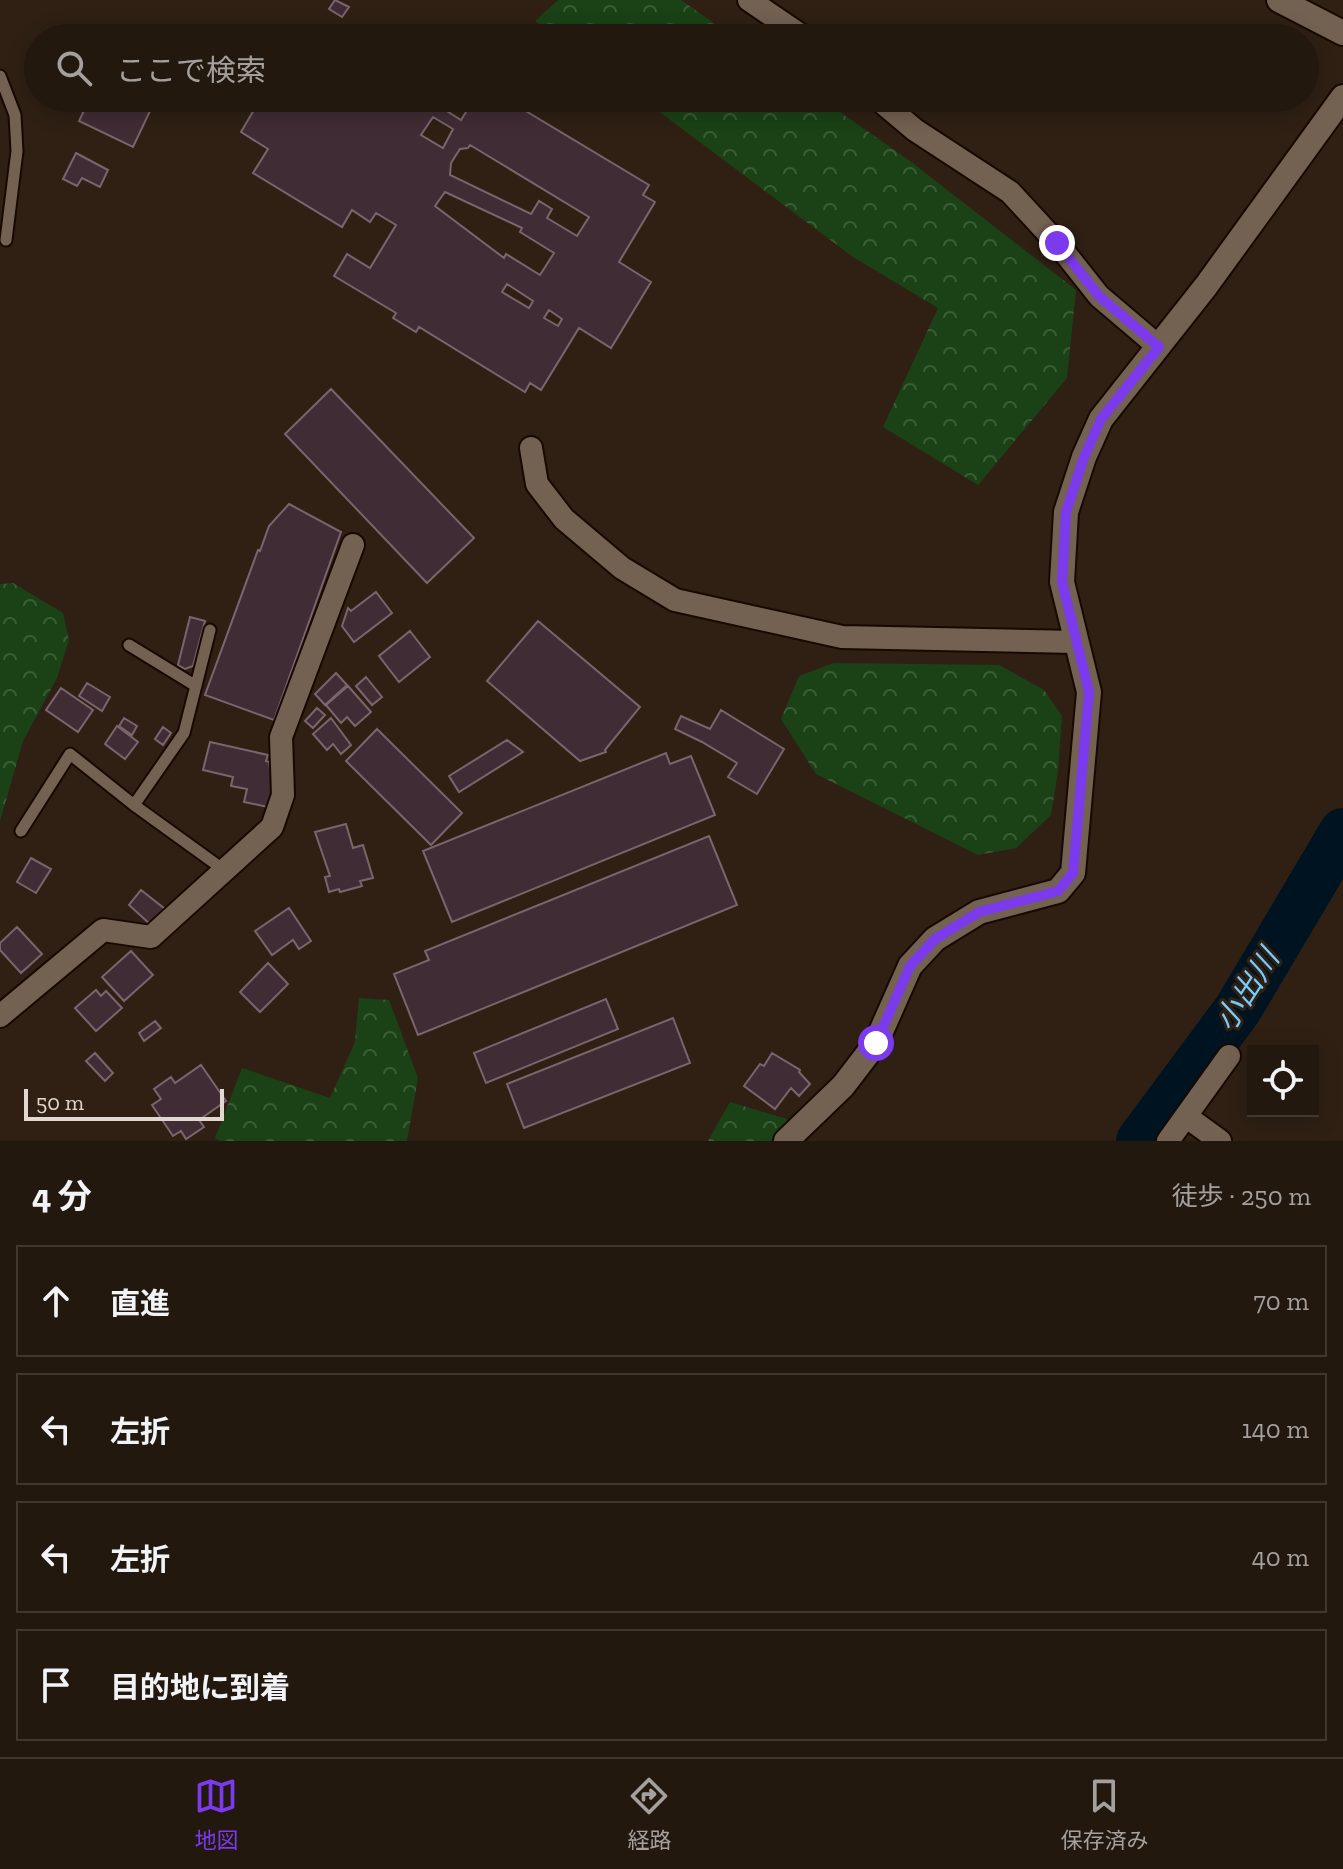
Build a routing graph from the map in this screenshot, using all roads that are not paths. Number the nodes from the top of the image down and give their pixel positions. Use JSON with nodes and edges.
{"nodes":[{"id":1,"x":749,"y":0,"type":"edge"},
{"id":2,"x":1279,"y":0,"type":"edge"},
{"id":3,"x":784,"y":24,"type":"edge"},
{"id":4,"x":1343,"y":33,"type":"edge"},
{"id":5,"x":0,"y":76,"type":"edge"},
{"id":6,"x":1343,"y":97,"type":"edge"},
{"id":7,"x":894,"y":112,"type":"edge"},
{"id":8,"x":6,"y":240,"type":"dead end"},
{"id":9,"x":1159,"y":347,"type":"junction"},
{"id":10,"x":531,"y":448,"type":"dead end"},
{"id":11,"x":353,"y":545,"type":"dead end"},
{"id":12,"x":210,"y":630,"type":"dead end"},
{"id":13,"x":1076,"y":642,"type":"junction"},
{"id":14,"x":129,"y":645,"type":"dead end"},
{"id":15,"x":196,"y":686,"type":"junction"},
{"id":16,"x":134,"y":805,"type":"junction"},
{"id":17,"x":21,"y":831,"type":"dead end"},
{"id":18,"x":224,"y":870,"type":"junction"},
{"id":19,"x":0,"y":1016,"type":"edge"},
{"id":20,"x":1229,"y":1056,"type":"dead end"},
{"id":21,"x":1187,"y":1117,"type":"junction"},
{"id":22,"x":786,"y":1141,"type":"edge"},
{"id":23,"x":1168,"y":1141,"type":"edge"},
{"id":24,"x":1220,"y":1141,"type":"edge"}],
"edges":[{"from":1,"to":3,"type":"street"},
{"from":2,"to":4,"type":"street"},
{"from":5,"to":8,"type":"lane"},
{"from":6,"to":9,"type":"street"},
{"from":7,"to":9,"type":"street"},
{"from":9,"to":13,"type":"street"},
{"from":10,"to":13,"type":"street"},
{"from":11,"to":18,"type":"street"},
{"from":12,"to":15,"type":"lane"},
{"from":13,"to":22,"type":"street"},
{"from":14,"to":15,"type":"lane"},
{"from":15,"to":16,"type":"lane"},
{"from":16,"to":17,"type":"lane"},
{"from":16,"to":18,"type":"lane"},
{"from":18,"to":19,"type":"street"},
{"from":20,"to":21,"type":"street"},
{"from":21,"to":23,"type":"street"},
{"from":21,"to":24,"type":"street"}]}
